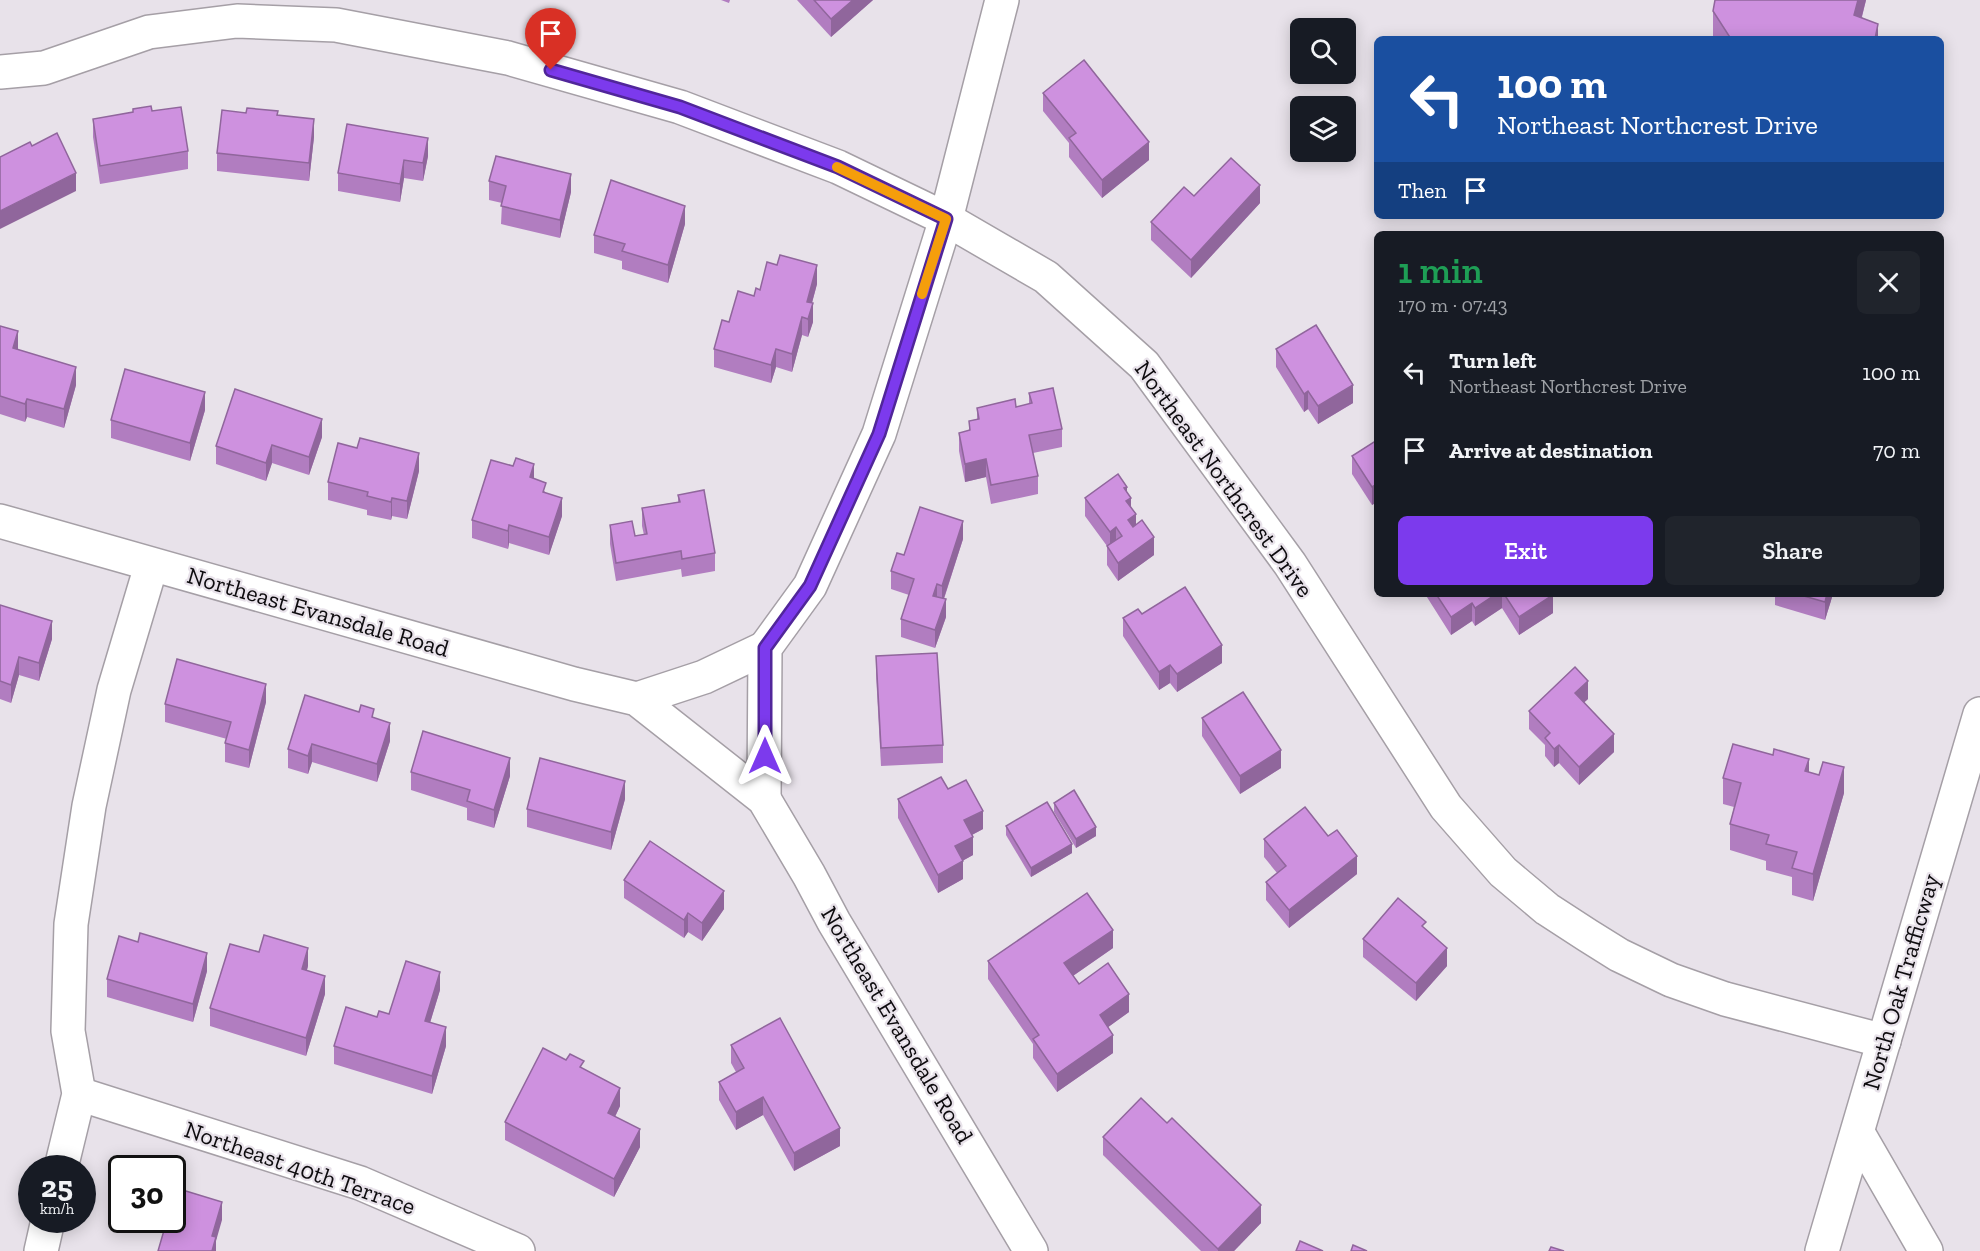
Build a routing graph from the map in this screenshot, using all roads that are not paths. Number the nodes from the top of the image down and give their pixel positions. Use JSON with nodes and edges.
{"nodes":[{"id":1,"x":1002,"y":0,"type":"edge"},
{"id":2,"x":0,"y":72,"type":"edge"},
{"id":3,"x":946,"y":219,"type":"junction"},
{"id":4,"x":0,"y":521,"type":"edge"},
{"id":5,"x":151,"y":566,"type":"junction"},
{"id":6,"x":765,"y":648,"type":"junction"},
{"id":7,"x":637,"y":699,"type":"junction"},
{"id":8,"x":1980,"y":714,"type":"edge"},
{"id":9,"x":764,"y":799,"type":"junction"},
{"id":10,"x":1884,"y":1041,"type":"junction"},
{"id":11,"x":79,"y":1094,"type":"junction"},
{"id":12,"x":1858,"y":1133,"type":"junction"},
{"id":13,"x":64,"y":1155,"type":"edge"},
{"id":14,"x":45,"y":1233,"type":"edge"},
{"id":15,"x":1017,"y":1244,"type":"edge"},
{"id":16,"x":41,"y":1251,"type":"edge"},
{"id":17,"x":518,"y":1251,"type":"edge"},
{"id":18,"x":1822,"y":1251,"type":"edge"},
{"id":19,"x":1926,"y":1251,"type":"edge"}],
"edges":[{"from":1,"to":3,"type":"street"},
{"from":2,"to":3,"type":"street","name":"Northeast Northcrest Drive"},
{"from":3,"to":6,"type":"street"},
{"from":3,"to":10,"type":"street","name":"Northeast Northcrest Drive"},
{"from":4,"to":5,"type":"street","name":"Northeast Evansdale Road"},
{"from":5,"to":7,"type":"street","name":"Northeast Evansdale Road"},
{"from":5,"to":11,"type":"street"},
{"from":6,"to":7,"type":"street"},
{"from":6,"to":9,"type":"street"},
{"from":7,"to":9,"type":"street"},
{"from":8,"to":10,"type":"street","name":"North Oak Trafficway"},
{"from":9,"to":15,"type":"street","name":"Northeast Evansdale Road"},
{"from":10,"to":12,"type":"street","name":"North Oak Trafficway"},
{"from":11,"to":13,"type":"street"},
{"from":11,"to":17,"type":"street","name":"Northeast 40th Terrace"},
{"from":12,"to":18,"type":"street","name":"North Oak Trafficway"},
{"from":12,"to":19,"type":"street"},
{"from":14,"to":16,"type":"street"}]}
